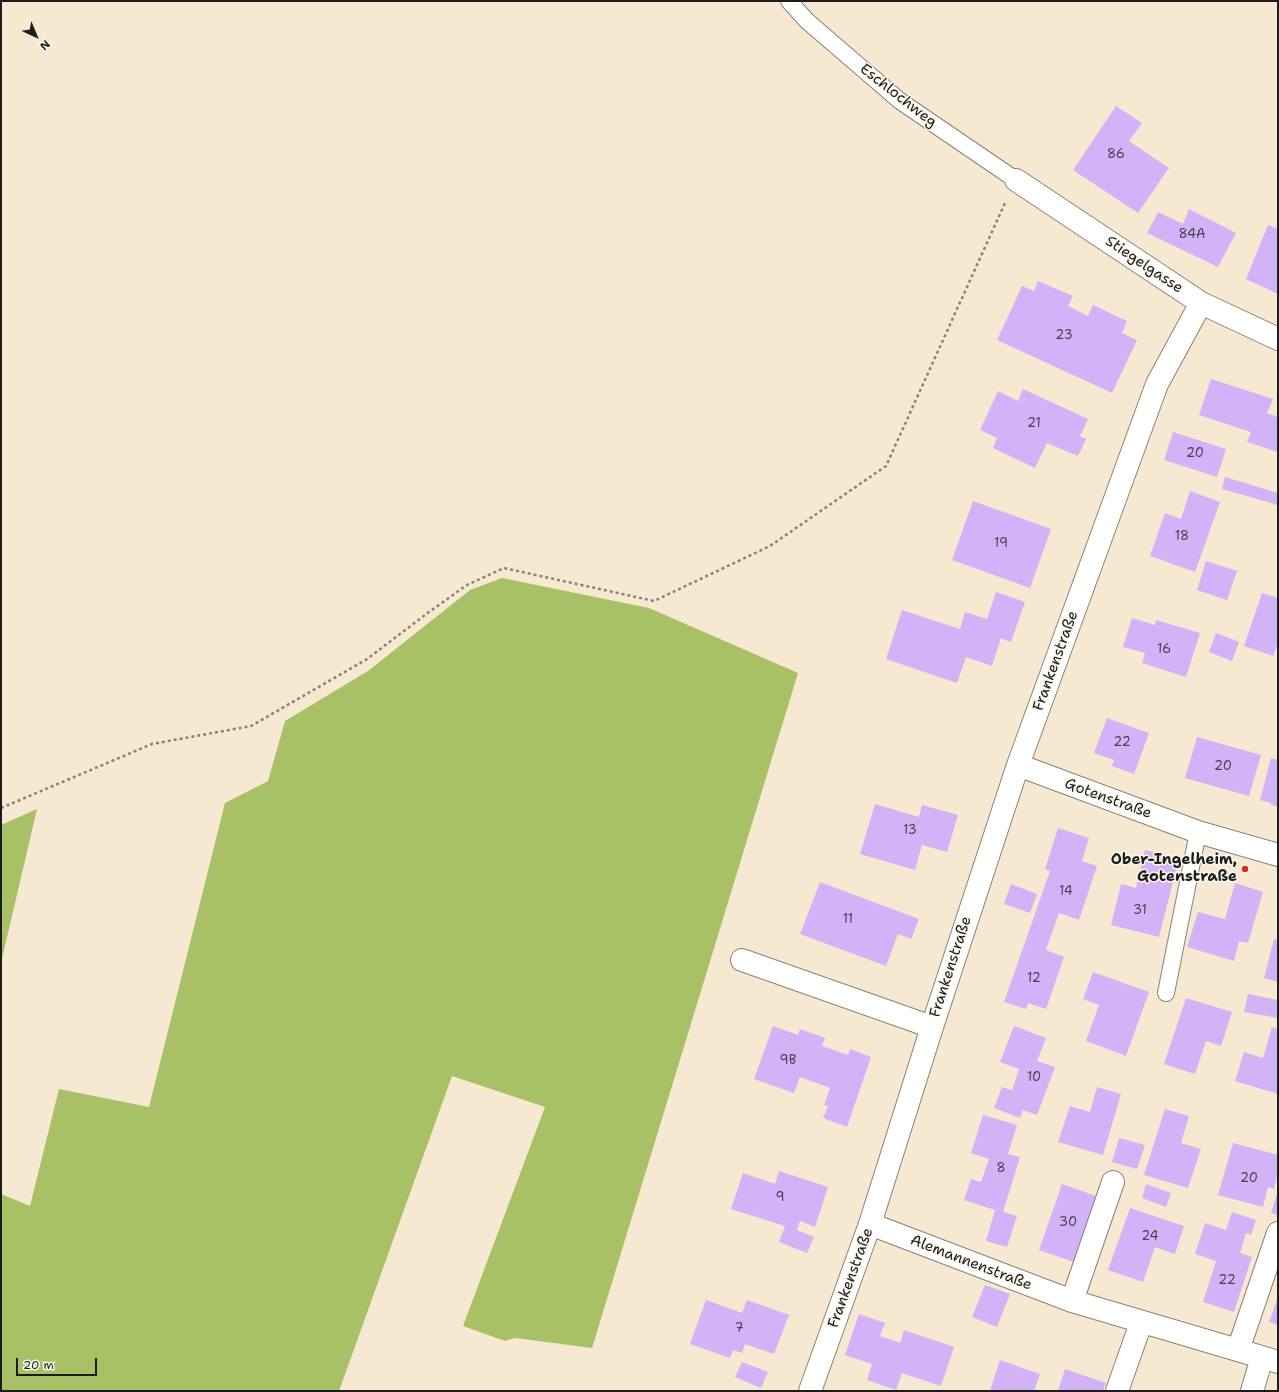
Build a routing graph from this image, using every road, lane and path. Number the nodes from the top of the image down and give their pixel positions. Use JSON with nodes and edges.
{"nodes":[{"id":1,"x":789,"y":1,"type":"edge"},
{"id":2,"x":1016,"y":180,"type":"junction"},
{"id":3,"x":1201,"y":303,"type":"junction"},
{"id":4,"x":1278,"y":339,"type":"edge"},
{"id":5,"x":1018,"y":765,"type":"junction"},
{"id":6,"x":1,"y":808,"type":"edge"},
{"id":7,"x":1198,"y":832,"type":"junction"},
{"id":8,"x":1278,"y":855,"type":"edge"},
{"id":9,"x":742,"y":960,"type":"dead end"},
{"id":10,"x":1166,"y":993,"type":"dead end"},
{"id":11,"x":932,"y":1026,"type":"junction"},
{"id":12,"x":1113,"y":1182,"type":"dead end"},
{"id":13,"x":870,"y":1224,"type":"junction"},
{"id":14,"x":1278,"y":1233,"type":"edge"},
{"id":15,"x":1072,"y":1301,"type":"junction"},
{"id":16,"x":1141,"y":1323,"type":"junction"},
{"id":17,"x":1238,"y":1350,"type":"junction"},
{"id":18,"x":1270,"y":1360,"type":"edge"},
{"id":19,"x":810,"y":1391,"type":"edge"},
{"id":20,"x":1117,"y":1391,"type":"edge"},
{"id":21,"x":1252,"y":1391,"type":"edge"}],
"edges":[{"from":1,"to":2,"type":"lane","name":"Eschlochweg"},
{"from":2,"to":3,"type":"street","name":"Stiegelgasse"},
{"from":2,"to":6,"type":"path"},
{"from":3,"to":4,"type":"street","name":"Stiegelgasse"},
{"from":3,"to":5,"type":"street","name":"Frankenstraße"},
{"from":5,"to":7,"type":"street","name":"Gotenstraße"},
{"from":5,"to":11,"type":"street","name":"Frankenstraße"},
{"from":7,"to":8,"type":"street","name":"Gotenstraße"},
{"from":7,"to":10,"type":"lane"},
{"from":9,"to":11,"type":"street","name":"Frankenstraße"},
{"from":11,"to":13,"type":"street","name":"Frankenstraße"},
{"from":12,"to":15,"type":"street"},
{"from":13,"to":15,"type":"street","name":"Alemannenstraße"},
{"from":13,"to":19,"type":"street","name":"Frankenstraße"},
{"from":14,"to":17,"type":"street"},
{"from":15,"to":16,"type":"street","name":"Alemannenstraße"},
{"from":16,"to":17,"type":"street","name":"Alemannenstraße"},
{"from":16,"to":20,"type":"street"},
{"from":17,"to":18,"type":"street","name":"Alemannenstraße"},
{"from":18,"to":21,"type":"street","name":"Alemannenstraße"}]}
